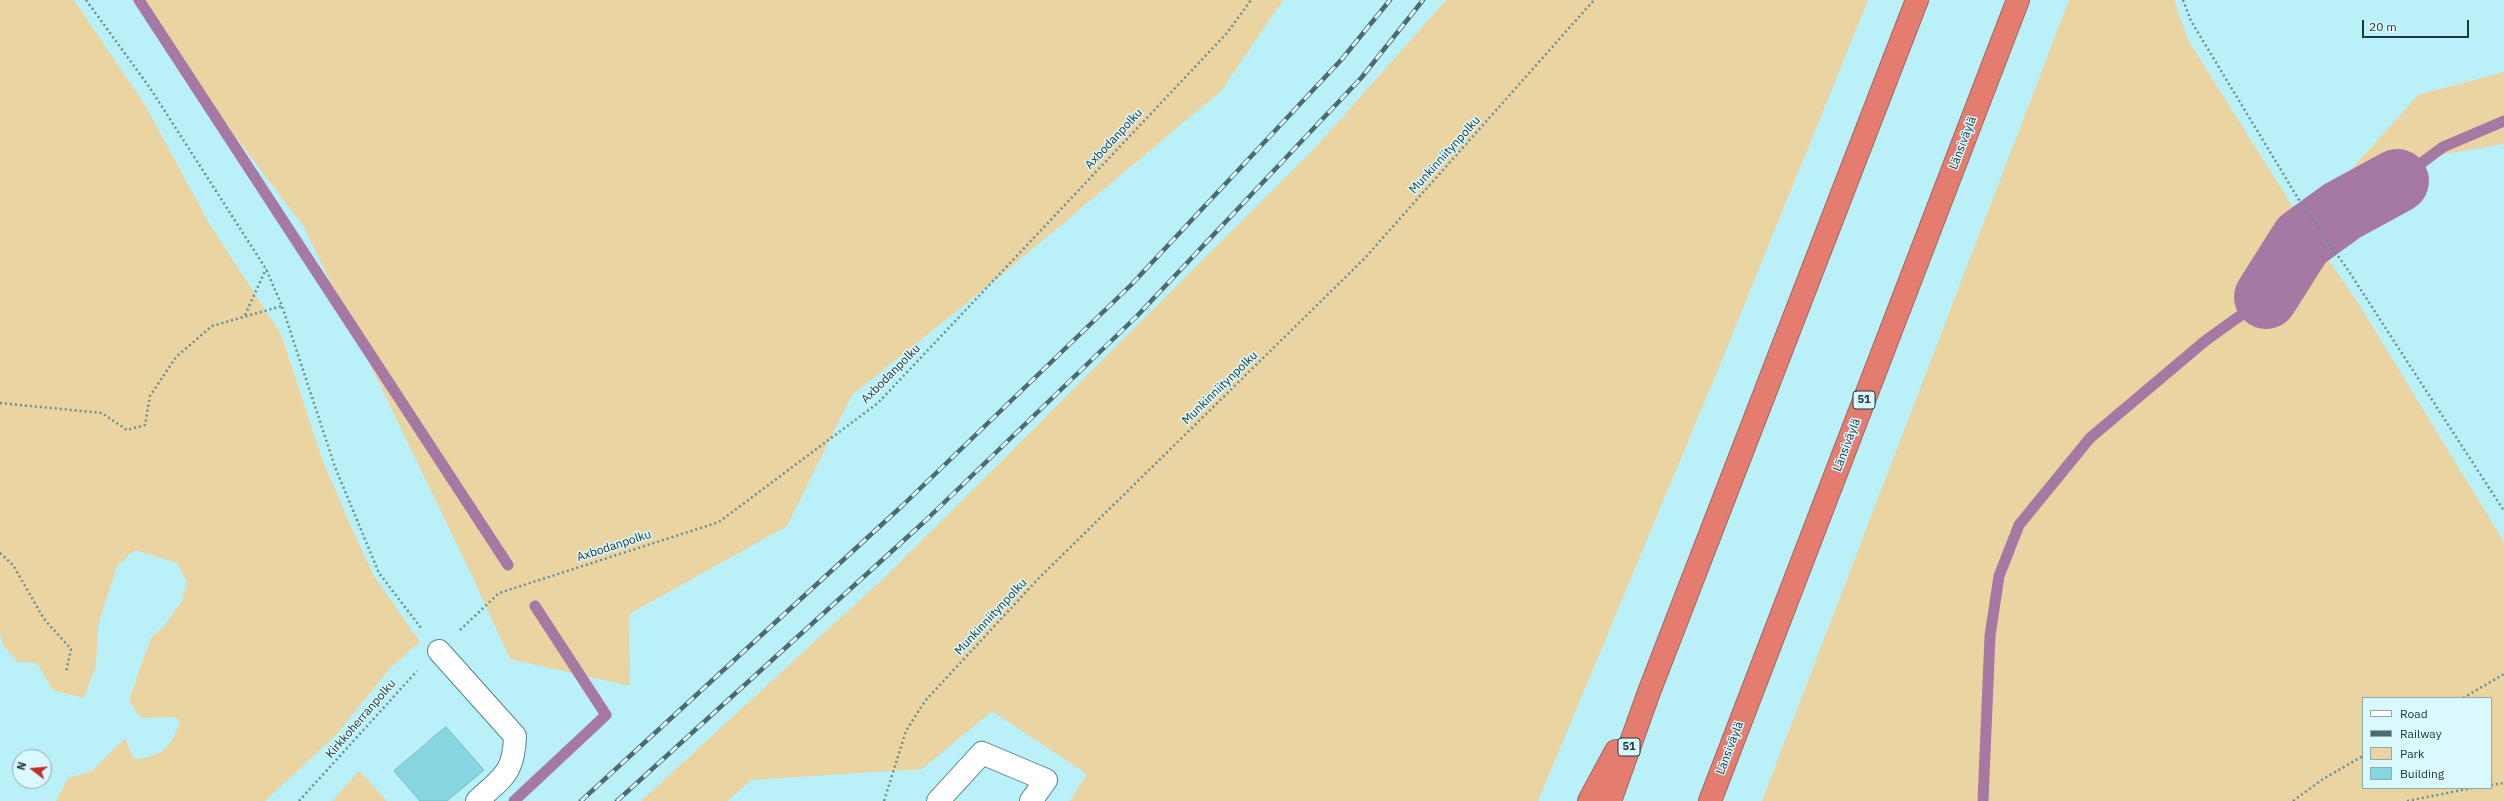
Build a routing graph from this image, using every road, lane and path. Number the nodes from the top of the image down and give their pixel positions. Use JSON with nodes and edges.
{"nodes":[{"id":1,"x":86,"y":0,"type":"edge"},
{"id":2,"x":1251,"y":0,"type":"edge"},
{"id":3,"x":1594,"y":0,"type":"edge"},
{"id":4,"x":1917,"y":0,"type":"edge"},
{"id":5,"x":2018,"y":0,"type":"edge"},
{"id":6,"x":2183,"y":0,"type":"edge"},
{"id":7,"x":266,"y":269,"type":"junction"},
{"id":8,"x":282,"y":306,"type":"junction"},
{"id":9,"x":244,"y":316,"type":"junction"},
{"id":10,"x":0,"y":403,"type":"edge"},
{"id":11,"x":2504,"y":512,"type":"edge"},
{"id":12,"x":0,"y":552,"type":"edge"},
{"id":13,"x":439,"y":651,"type":"junction"},
{"id":14,"x":66,"y":672,"type":"dead end"},
{"id":15,"x":2504,"y":674,"type":"edge"},
{"id":16,"x":1649,"y":692,"type":"junction"},
{"id":17,"x":2465,"y":697,"type":"edge"},
{"id":18,"x":2362,"y":757,"type":"edge"},
{"id":19,"x":2504,"y":783,"type":"edge"},
{"id":20,"x":2492,"y":785,"type":"edge"},
{"id":21,"x":2467,"y":789,"type":"edge"},
{"id":22,"x":299,"y":801,"type":"edge"},
{"id":23,"x":477,"y":801,"type":"edge"},
{"id":24,"x":884,"y":801,"type":"edge"},
{"id":25,"x":938,"y":801,"type":"edge"},
{"id":26,"x":1031,"y":801,"type":"edge"},
{"id":27,"x":1589,"y":801,"type":"edge"},
{"id":28,"x":1610,"y":801,"type":"edge"},
{"id":29,"x":1710,"y":801,"type":"edge"},
{"id":30,"x":2293,"y":801,"type":"edge"},
{"id":31,"x":2407,"y":801,"type":"edge"}],
"edges":[{"from":1,"to":7,"type":"path"},
{"from":2,"to":13,"type":"path","name":"Axbodanpolku"},
{"from":3,"to":24,"type":"path","name":"Munkinniitynpolku"},
{"from":4,"to":16,"type":"highway","number":"51"},
{"from":5,"to":29,"type":"highway","name":"Länsiväylä","number":"51"},
{"from":6,"to":11,"type":"path"},
{"from":7,"to":8,"type":"path"},
{"from":7,"to":9,"type":"path"},
{"from":8,"to":9,"type":"path"},
{"from":8,"to":13,"type":"path"},
{"from":9,"to":10,"type":"path"},
{"from":12,"to":14,"type":"path"},
{"from":13,"to":22,"type":"path","name":"Kirkkoherranpolku"},
{"from":13,"to":23,"type":"lane"},
{"from":15,"to":17,"type":"path"},
{"from":16,"to":27,"type":"highway"},
{"from":16,"to":28,"type":"highway","number":"51"},
{"from":18,"to":30,"type":"path"},
{"from":19,"to":20,"type":"path"},
{"from":21,"to":31,"type":"path"},
{"from":25,"to":26,"type":"lane"}]}
